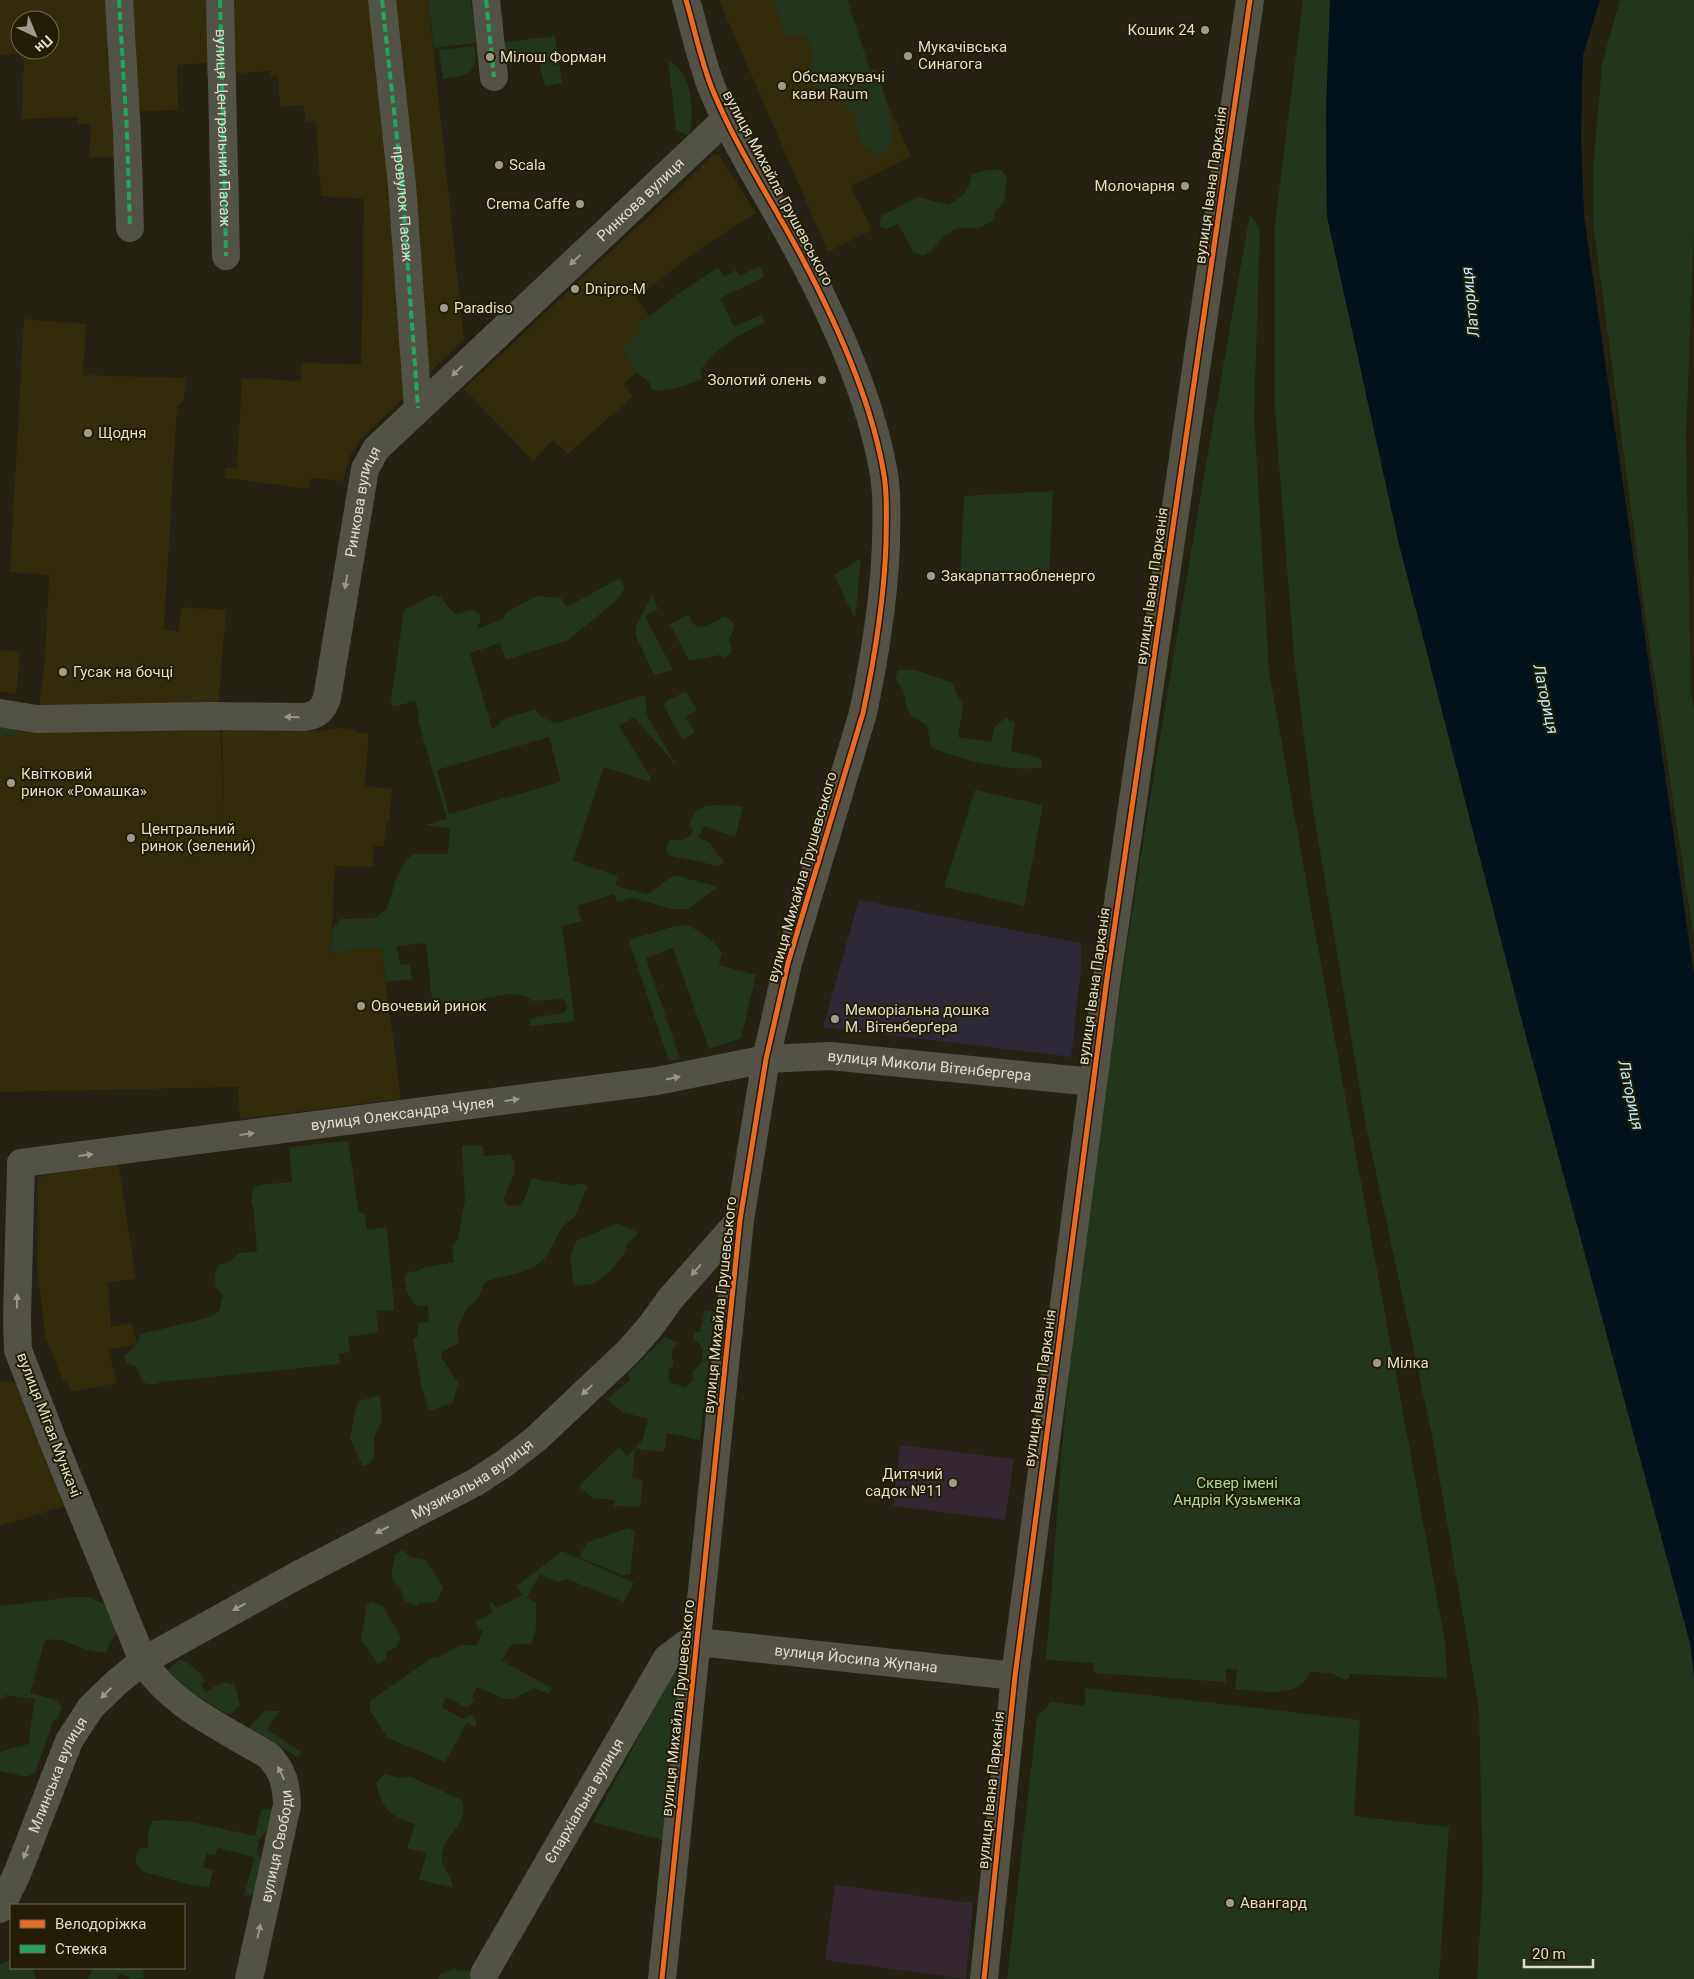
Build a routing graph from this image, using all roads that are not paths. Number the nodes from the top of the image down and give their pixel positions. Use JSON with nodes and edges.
{"nodes":[{"id":1,"x":119,"y":0,"type":"edge"},
{"id":2,"x":220,"y":0,"type":"edge"},
{"id":3,"x":382,"y":0,"type":"edge"},
{"id":4,"x":486,"y":0,"type":"edge"},
{"id":5,"x":686,"y":0,"type":"edge"},
{"id":6,"x":1250,"y":0,"type":"edge"},
{"id":7,"x":494,"y":77,"type":"dead end"},
{"id":8,"x":726,"y":119,"type":"junction"},
{"id":9,"x":130,"y":228,"type":"dead end"},
{"id":10,"x":226,"y":256,"type":"dead end"},
{"id":11,"x":418,"y":408,"type":"junction"},
{"id":12,"x":0,"y":713,"type":"edge"},
{"id":13,"x":766,"y":1059,"type":"junction"},
{"id":14,"x":1093,"y":1082,"type":"junction"},
{"id":15,"x":38,"y":1161,"type":"joint"},
{"id":16,"x":740,"y":1220,"type":"junction"},
{"id":17,"x":9,"y":1349,"type":"edge"},
{"id":18,"x":698,"y":1642,"type":"junction"},
{"id":19,"x":143,"y":1661,"type":"junction"},
{"id":20,"x":1015,"y":1676,"type":"junction"},
{"id":21,"x":0,"y":1909,"type":"edge"},
{"id":22,"x":484,"y":1974,"type":"dead end"},
{"id":23,"x":249,"y":1979,"type":"edge"},
{"id":24,"x":662,"y":1979,"type":"edge"},
{"id":25,"x":984,"y":1979,"type":"edge"}],
"edges":[{"from":1,"to":9,"type":"street"},
{"from":2,"to":10,"type":"street","name":"вулиця Центральний Пасаж"},
{"from":3,"to":11,"type":"street","name":"провулок Пасаж"},
{"from":4,"to":7,"type":"street"},
{"from":5,"to":8,"type":"street","name":"вулиця Михайла Грушевського"},
{"from":6,"to":14,"type":"street","name":"вулиця Івана Парканія"},
{"from":8,"to":11,"type":"street","name":"Ринкова вулиця","one_way":true},
{"from":8,"to":13,"type":"street","name":"вулиця Михайла Грушевського"},
{"from":11,"to":12,"type":"street","name":"Ринкова вулиця","one_way":true},
{"from":13,"to":14,"type":"street","name":"вулиця Миколи Вітенбергера"},
{"from":15,"to":13,"type":"street","name":"вулиця Олександра Чулея","one_way":true},
{"from":13,"to":16,"type":"street","name":"вулиця Михайла Грушевського"},
{"from":14,"to":20,"type":"street","name":"вулиця Івана Парканія"},
{"from":17,"to":15,"type":"street","name":"вулиця Мігая Мункачі","one_way":true},
{"from":16,"to":18,"type":"street","name":"вулиця Михайла Грушевського"},
{"from":16,"to":19,"type":"street","name":"Музикальна вулиця","one_way":true},
{"from":17,"to":19,"type":"street","name":"вулиця Мігая Мункачі"},
{"from":18,"to":20,"type":"street","name":"вулиця Йосипа Жупана"},
{"from":18,"to":22,"type":"street","name":"Єпархіальна вулиця"},
{"from":18,"to":24,"type":"street","name":"вулиця Михайла Грушевського"},
{"from":19,"to":21,"type":"street","name":"Млинська вулиця","one_way":true},
{"from":23,"to":19,"type":"street","name":"вулиця Свободи","one_way":true},
{"from":20,"to":25,"type":"street","name":"вулиця Івана Парканія"}]}
